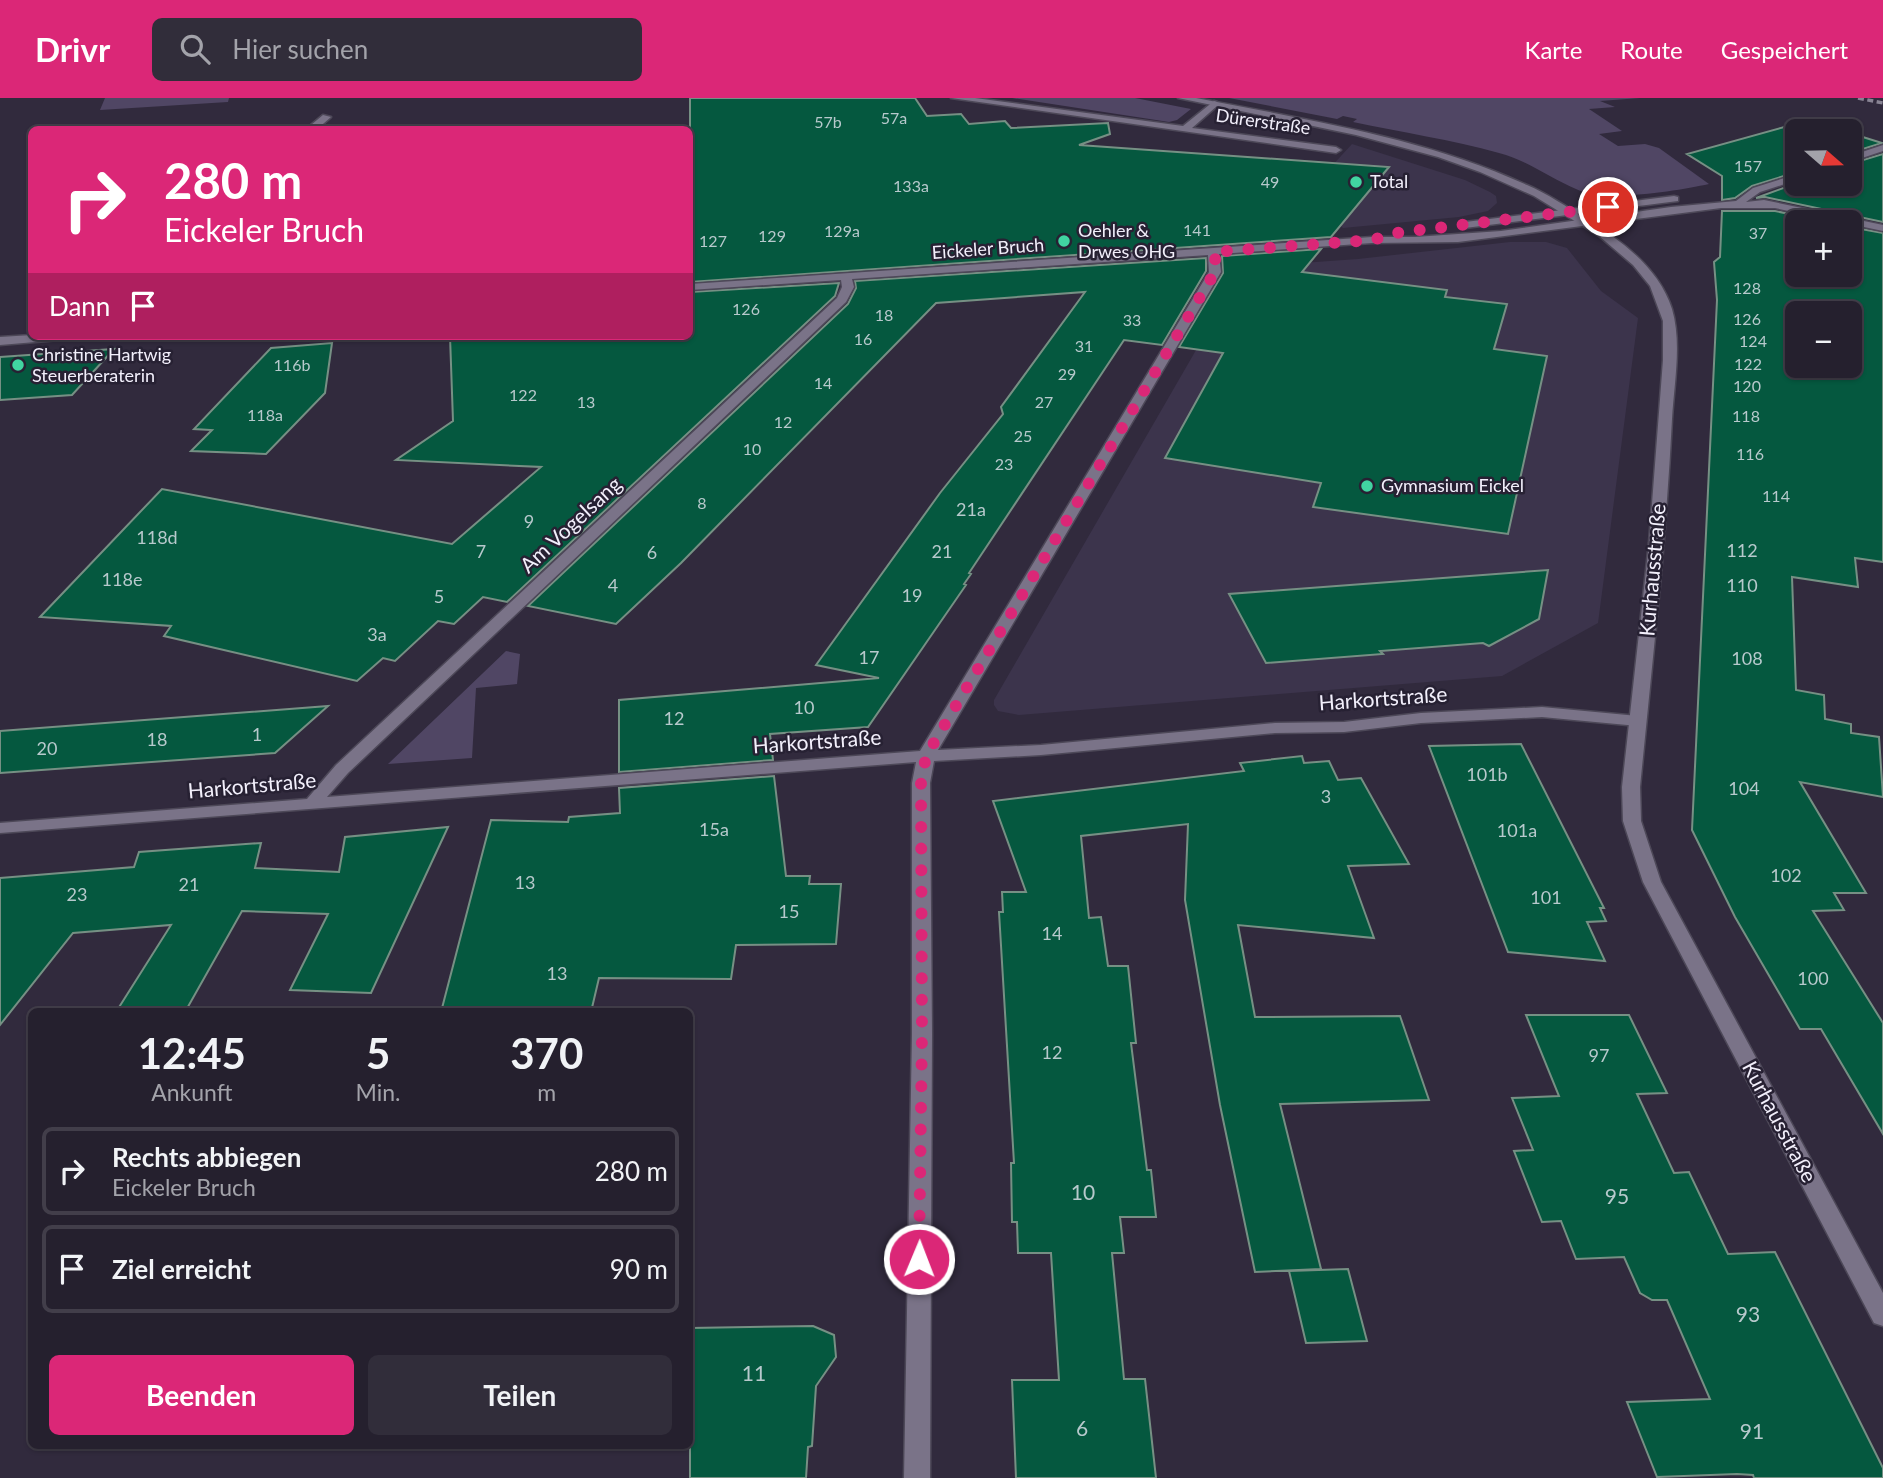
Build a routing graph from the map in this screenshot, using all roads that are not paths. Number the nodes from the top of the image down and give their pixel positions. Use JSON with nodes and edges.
{"nodes":[{"id":1,"x":955,"y":98,"type":"edge"},
{"id":2,"x":1182,"y":98,"type":"edge"},
{"id":3,"x":1214,"y":104,"type":"junction"},
{"id":4,"x":326,"y":117,"type":"dead end"},
{"id":5,"x":314,"y":126,"type":"edge"},
{"id":6,"x":1185,"y":129,"type":"junction"},
{"id":7,"x":1883,"y":148,"type":"edge"},
{"id":8,"x":1336,"y":150,"type":"dead end"},
{"id":9,"x":1862,"y":155,"type":"edge"},
{"id":10,"x":1785,"y":181,"type":"edge"},
{"id":11,"x":1741,"y":202,"type":"junction"},
{"id":12,"x":1566,"y":211,"type":"junction"},
{"id":13,"x":1587,"y":224,"type":"junction"},
{"id":14,"x":1883,"y":228,"type":"edge"},
{"id":15,"x":1372,"y":240,"type":"junction"},
{"id":16,"x":1213,"y":252,"type":"junction"},
{"id":17,"x":846,"y":275,"type":"junction"},
{"id":18,"x":693,"y":287,"type":"edge"},
{"id":19,"x":28,"y":339,"type":"edge"},
{"id":20,"x":0,"y":341,"type":"edge"},
{"id":21,"x":1638,"y":721,"type":"junction"},
{"id":22,"x":926,"y":756,"type":"junction"},
{"id":23,"x":312,"y":804,"type":"junction"},
{"id":24,"x":0,"y":828,"type":"edge"},
{"id":25,"x":1883,"y":1316,"type":"edge"},
{"id":26,"x":917,"y":1478,"type":"edge"}],
"edges":[{"from":1,"to":6,"type":"street","name":"Dürerstraße"},
{"from":2,"to":3,"type":"street","name":"Kurhausstraße"},
{"from":3,"to":6,"type":"street","name":"Dürerstraße"},
{"from":3,"to":12,"type":"street","name":"Kurhausstraße"},
{"from":4,"to":5,"type":"street"},
{"from":6,"to":8,"type":"street","name":"Dürerstraße"},
{"from":7,"to":9,"type":"street"},
{"from":10,"to":11,"type":"street","name":"Eickeler Bruch"},
{"from":11,"to":12,"type":"street","name":"Eickeler Bruch"},
{"from":11,"to":13,"type":"street","name":"Eickeler Bruch"},
{"from":11,"to":14,"type":"street","name":"Eickeler Bruch"},
{"from":12,"to":13,"type":"street","name":"Kurhausstraße"},
{"from":12,"to":15,"type":"street","name":"Eickeler Bruch"},
{"from":13,"to":15,"type":"street","name":"Eickeler Bruch"},
{"from":13,"to":21,"type":"street","name":"Kurhausstraße"},
{"from":15,"to":16,"type":"street","name":"Eickeler Bruch"},
{"from":16,"to":17,"type":"street","name":"Eickeler Bruch"},
{"from":16,"to":22,"type":"street"},
{"from":17,"to":18,"type":"street","name":"Eickeler Bruch"},
{"from":17,"to":23,"type":"street","name":"Am Vogelsang"},
{"from":19,"to":20,"type":"street"},
{"from":21,"to":22,"type":"street","name":"Harkortstraße"},
{"from":21,"to":25,"type":"street","name":"Kurhausstraße"},
{"from":22,"to":23,"type":"street","name":"Harkortstraße"},
{"from":22,"to":26,"type":"street"},
{"from":23,"to":24,"type":"street","name":"Harkortstraße"}]}
